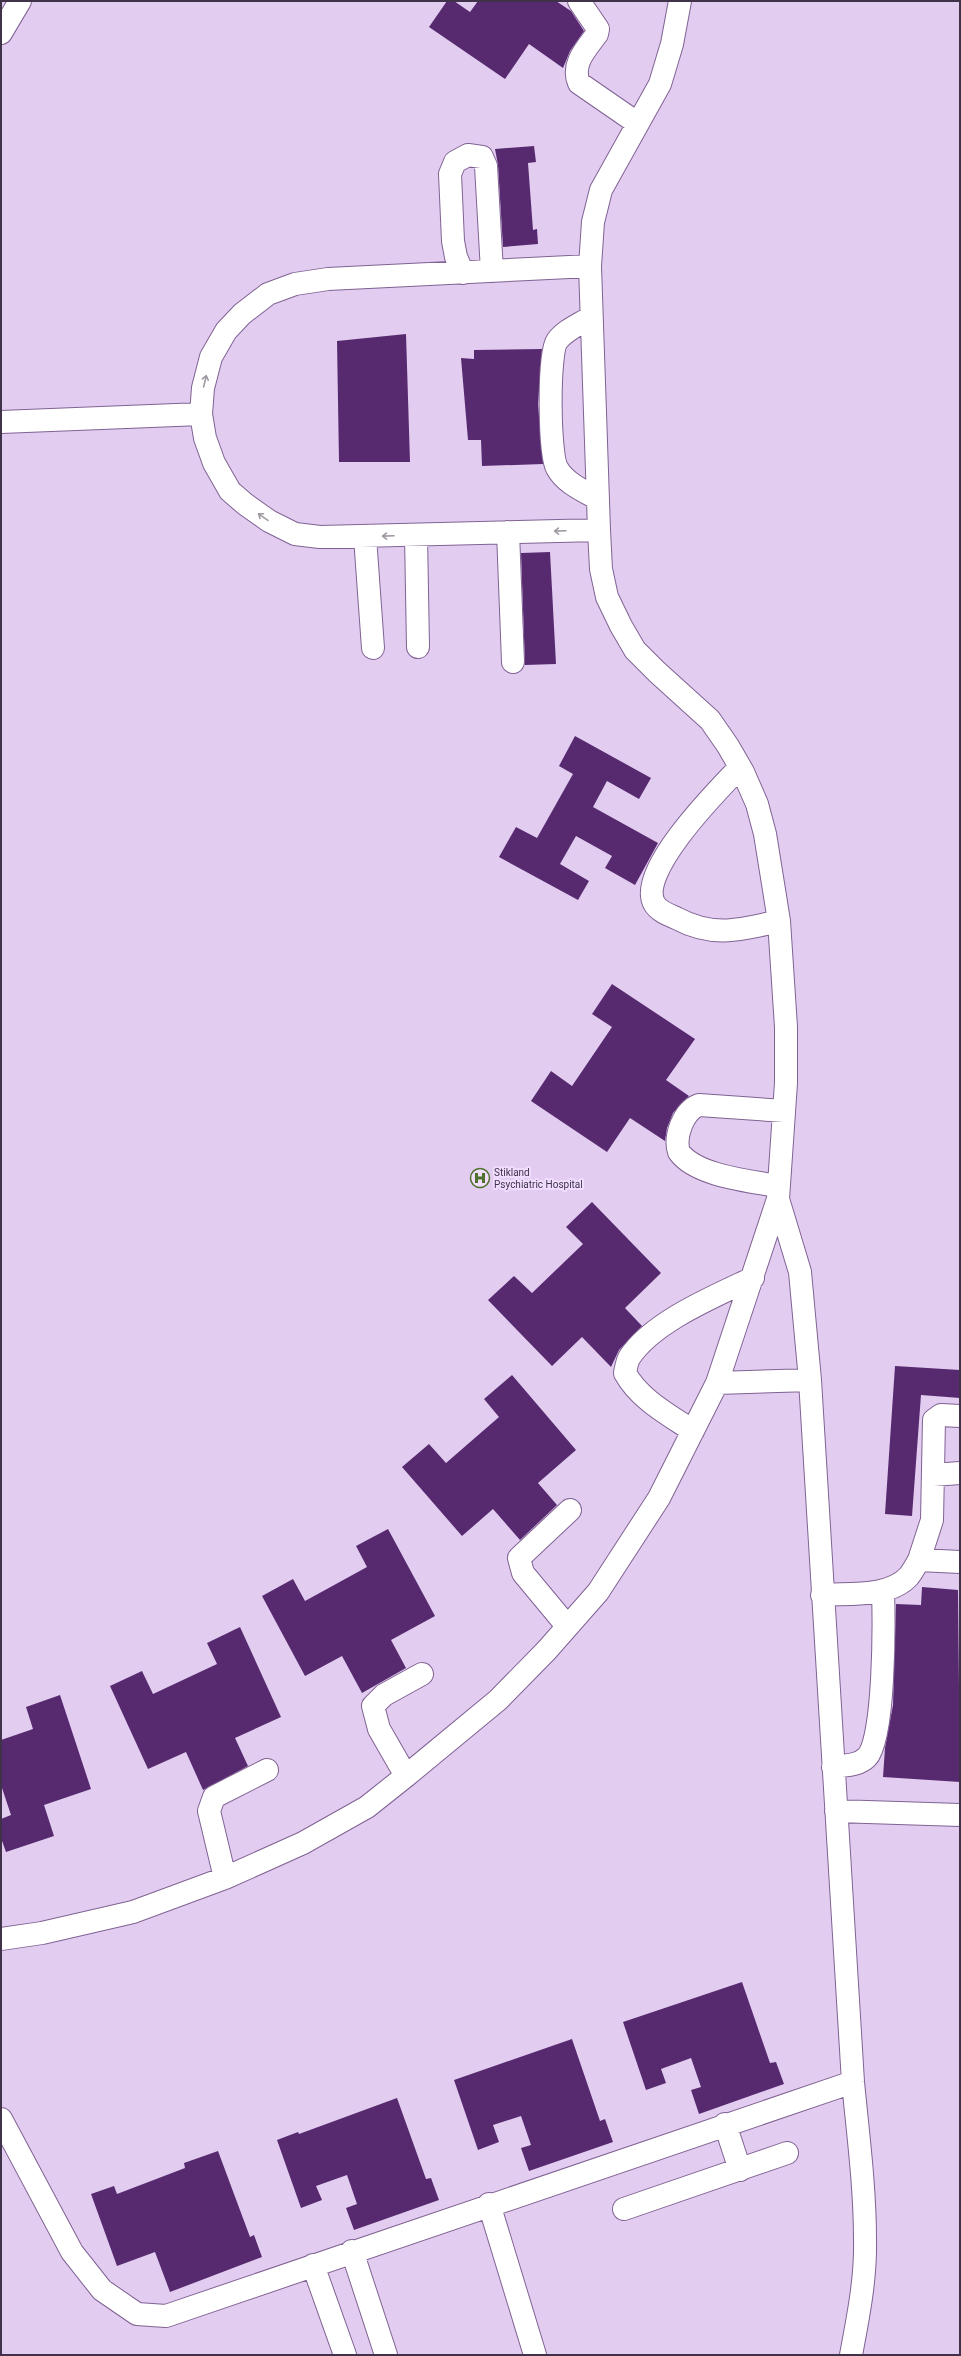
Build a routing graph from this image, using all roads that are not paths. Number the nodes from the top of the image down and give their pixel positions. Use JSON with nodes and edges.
{"nodes":[{"id":1,"x":20,"y":1,"type":"edge"},
{"id":2,"x":579,"y":1,"type":"edge"},
{"id":3,"x":680,"y":1,"type":"edge"},
{"id":4,"x":1,"y":33,"type":"edge"},
{"id":5,"x":637,"y":123,"type":"junction"},
{"id":6,"x":590,"y":266,"type":"junction"},
{"id":7,"x":492,"y":271,"type":"junction"},
{"id":8,"x":463,"y":273,"type":"junction"},
{"id":9,"x":592,"y":316,"type":"junction"},
{"id":10,"x":201,"y":414,"type":"junction"},
{"id":11,"x":1,"y":422,"type":"edge"},
{"id":12,"x":598,"y":499,"type":"junction"},
{"id":13,"x":599,"y":530,"type":"junction"},
{"id":14,"x":508,"y":532,"type":"junction"},
{"id":15,"x":416,"y":535,"type":"junction"},
{"id":16,"x":365,"y":537,"type":"junction"},
{"id":17,"x":418,"y":646,"type":"dead end"},
{"id":18,"x":374,"y":648,"type":"dead end"},
{"id":19,"x":513,"y":662,"type":"dead end"},
{"id":20,"x":740,"y":767,"type":"junction"},
{"id":21,"x":779,"y":921,"type":"junction"},
{"id":22,"x":784,"y":1111,"type":"junction"},
{"id":23,"x":778,"y":1193,"type":"junction"},
{"id":24,"x":753,"y":1278,"type":"junction"},
{"id":25,"x":810,"y":1380,"type":"junction"},
{"id":26,"x":717,"y":1383,"type":"junction"},
{"id":27,"x":960,"y":1416,"type":"edge"},
{"id":28,"x":693,"y":1431,"type":"junction"},
{"id":29,"x":960,"y":1473,"type":"edge"},
{"id":30,"x":933,"y":1475,"type":"junction"},
{"id":31,"x":570,"y":1510,"type":"dead end"},
{"id":32,"x":919,"y":1560,"type":"junction"},
{"id":33,"x":960,"y":1562,"type":"edge"},
{"id":34,"x":883,"y":1591,"type":"junction"},
{"id":35,"x":822,"y":1595,"type":"junction"},
{"id":36,"x":567,"y":1626,"type":"junction"},
{"id":37,"x":422,"y":1674,"type":"dead end"},
{"id":38,"x":833,"y":1767,"type":"junction"},
{"id":39,"x":267,"y":1770,"type":"dead end"},
{"id":40,"x":406,"y":1776,"type":"junction"},
{"id":41,"x":836,"y":1811,"type":"junction"},
{"id":42,"x":960,"y":1815,"type":"edge"},
{"id":43,"x":225,"y":1878,"type":"junction"},
{"id":44,"x":1,"y":1939,"type":"edge"},
{"id":45,"x":853,"y":2082,"type":"junction"},
{"id":46,"x":1,"y":2119,"type":"edge"},
{"id":47,"x":725,"y":2124,"type":"junction"},
{"id":48,"x":787,"y":2154,"type":"dead end"},
{"id":49,"x":740,"y":2170,"type":"junction"},
{"id":50,"x":489,"y":2204,"type":"junction"},
{"id":51,"x":624,"y":2210,"type":"dead end"},
{"id":52,"x":352,"y":2251,"type":"junction"},
{"id":53,"x":313,"y":2265,"type":"junction"},
{"id":54,"x":345,"y":2355,"type":"edge"},
{"id":55,"x":386,"y":2355,"type":"edge"},
{"id":56,"x":535,"y":2355,"type":"edge"},
{"id":57,"x":851,"y":2355,"type":"edge"}],
"edges":[{"from":1,"to":4,"type":"lane"},
{"from":2,"to":5,"type":"lane"},
{"from":3,"to":5,"type":"lane"},
{"from":5,"to":6,"type":"lane"},
{"from":6,"to":7,"type":"lane"},
{"from":6,"to":9,"type":"lane"},
{"from":7,"to":8,"type":"lane"},
{"from":7,"to":8,"type":"lane"},
{"from":10,"to":8,"type":"lane","one_way":true},
{"from":9,"to":12,"type":"lane"},
{"from":9,"to":12,"type":"lane"},
{"from":10,"to":11,"type":"lane"},
{"from":16,"to":10,"type":"lane","one_way":true},
{"from":12,"to":13,"type":"lane"},
{"from":13,"to":14,"type":"lane","one_way":true},
{"from":13,"to":20,"type":"lane"},
{"from":14,"to":15,"type":"lane"},
{"from":14,"to":19,"type":"lane"},
{"from":15,"to":16,"type":"lane","one_way":true},
{"from":15,"to":17,"type":"lane"},
{"from":16,"to":18,"type":"lane"},
{"from":20,"to":21,"type":"lane"},
{"from":20,"to":21,"type":"lane"},
{"from":21,"to":22,"type":"lane"},
{"from":22,"to":23,"type":"lane"},
{"from":22,"to":23,"type":"lane"},
{"from":23,"to":24,"type":"lane"},
{"from":23,"to":25,"type":"lane"},
{"from":24,"to":26,"type":"lane"},
{"from":24,"to":28,"type":"lane"},
{"from":25,"to":26,"type":"lane"},
{"from":25,"to":35,"type":"lane"},
{"from":26,"to":28,"type":"lane"},
{"from":27,"to":30,"type":"lane"},
{"from":28,"to":36,"type":"lane"},
{"from":29,"to":30,"type":"lane"},
{"from":30,"to":32,"type":"lane"},
{"from":31,"to":36,"type":"lane"},
{"from":32,"to":33,"type":"lane"},
{"from":32,"to":34,"type":"lane"},
{"from":34,"to":35,"type":"lane"},
{"from":34,"to":38,"type":"lane"},
{"from":35,"to":38,"type":"lane"},
{"from":36,"to":40,"type":"lane"},
{"from":37,"to":40,"type":"lane"},
{"from":38,"to":41,"type":"lane"},
{"from":39,"to":43,"type":"lane"},
{"from":40,"to":43,"type":"lane"},
{"from":41,"to":42,"type":"lane"},
{"from":41,"to":45,"type":"lane"},
{"from":43,"to":44,"type":"lane"},
{"from":45,"to":47,"type":"lane"},
{"from":45,"to":57,"type":"lane"},
{"from":46,"to":53,"type":"lane"},
{"from":47,"to":49,"type":"lane"},
{"from":47,"to":50,"type":"lane"},
{"from":48,"to":49,"type":"lane"},
{"from":49,"to":51,"type":"lane"},
{"from":50,"to":52,"type":"lane"},
{"from":50,"to":56,"type":"lane"},
{"from":52,"to":53,"type":"lane"},
{"from":52,"to":55,"type":"lane"},
{"from":53,"to":54,"type":"lane"}]}
